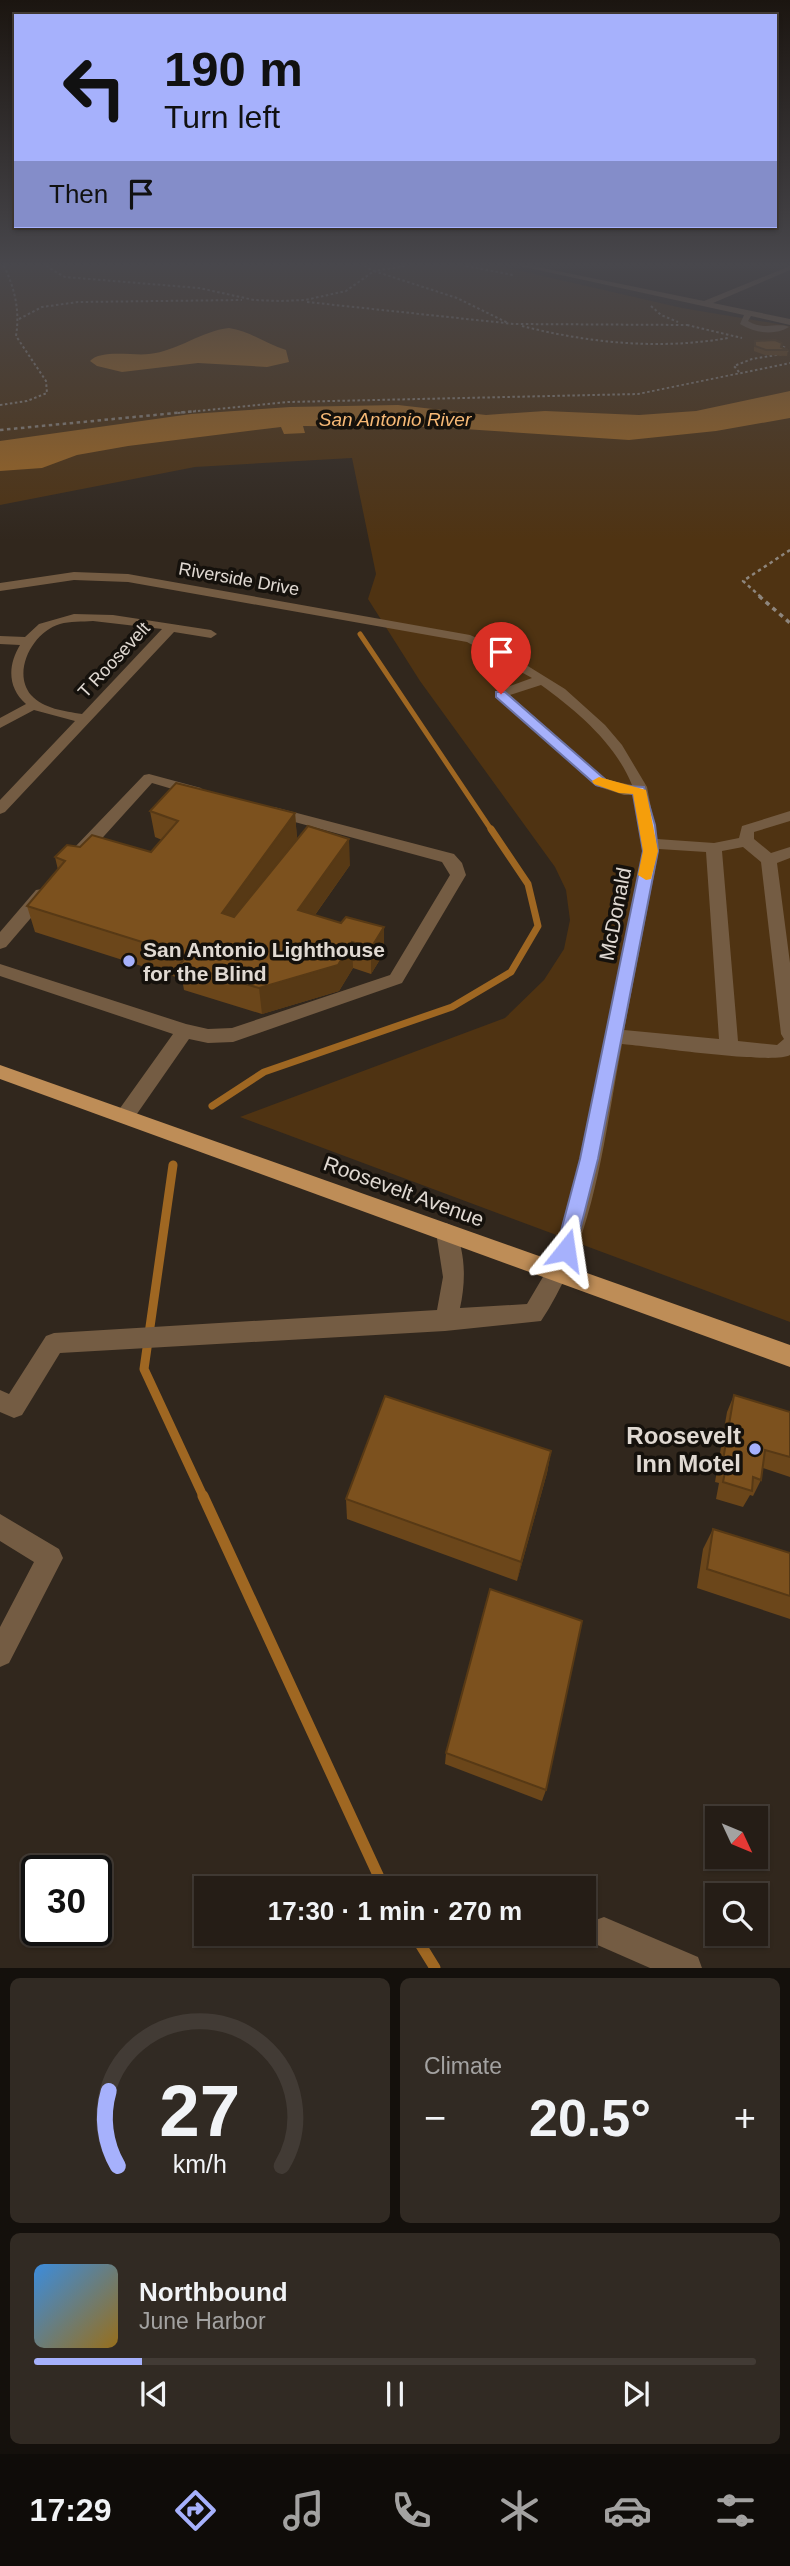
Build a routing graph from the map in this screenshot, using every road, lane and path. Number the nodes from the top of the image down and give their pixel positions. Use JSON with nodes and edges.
{"nodes":[{"id":1,"x":31,"y":358,"type":"edge"},
{"id":2,"x":761,"y":358,"type":"edge"},
{"id":3,"x":790,"y":363,"type":"edge"},
{"id":4,"x":739,"y":372,"type":"junction"},
{"id":5,"x":0,"y":405,"type":"edge"},
{"id":6,"x":0,"y":430,"type":"edge"},
{"id":7,"x":790,"y":550,"type":"edge"},
{"id":8,"x":0,"y":587,"type":"edge"},
{"id":9,"x":790,"y":623,"type":"edge"},
{"id":10,"x":170,"y":628,"type":"junction"},
{"id":11,"x":211,"y":634,"type":"dead end"},
{"id":12,"x":470,"y":639,"type":"joint"},
{"id":13,"x":0,"y":640,"type":"edge"},
{"id":14,"x":25,"y":641,"type":"junction"},
{"id":15,"x":541,"y":680,"type":"junction"},
{"id":16,"x":34,"y":705,"type":"junction"},
{"id":17,"x":86,"y":719,"type":"junction"},
{"id":18,"x":0,"y":724,"type":"edge"},
{"id":19,"x":639,"y":790,"type":"junction"},
{"id":20,"x":215,"y":796,"type":"edge"},
{"id":21,"x":254,"y":806,"type":"edge"},
{"id":22,"x":0,"y":809,"type":"edge"},
{"id":23,"x":790,"y":816,"type":"edge"},
{"id":24,"x":746,"y":841,"type":"junction"},
{"id":25,"x":650,"y":843,"type":"junction"},
{"id":26,"x":715,"y":848,"type":"junction"},
{"id":27,"x":790,"y":852,"type":"edge"},
{"id":28,"x":769,"y":860,"type":"junction"},
{"id":29,"x":0,"y":943,"type":"edge"},
{"id":30,"x":0,"y":970,"type":"edge"},
{"id":31,"x":185,"y":1031,"type":"junction"},
{"id":32,"x":790,"y":1034,"type":"edge"},
{"id":33,"x":614,"y":1036,"type":"junction"},
{"id":34,"x":790,"y":1044,"type":"edge"},
{"id":35,"x":729,"y":1049,"type":"junction"},
{"id":36,"x":0,"y":1072,"type":"edge"},
{"id":37,"x":125,"y":1116,"type":"junction"},
{"id":38,"x":446,"y":1232,"type":"junction"},
{"id":39,"x":560,"y":1273,"type":"junction"},
{"id":40,"x":445,"y":1321,"type":"junction"},
{"id":41,"x":790,"y":1356,"type":"edge"},
{"id":42,"x":0,"y":1401,"type":"edge"},
{"id":43,"x":0,"y":1527,"type":"edge"},
{"id":44,"x":0,"y":1654,"type":"edge"},
{"id":45,"x":604,"y":1932,"type":"dead end"},
{"id":46,"x":687,"y":1968,"type":"edge"}],
"edges":[{"from":1,"to":5,"type":"path"},
{"from":2,"to":4,"type":"path"},
{"from":3,"to":4,"type":"path"},
{"from":4,"to":6,"type":"path"},
{"from":7,"to":9,"type":"path"},
{"from":8,"to":12,"type":"street","name":"Riverside Drive"},
{"from":10,"to":11,"type":"street","name":"T Roosevelt"},
{"from":10,"to":14,"type":"street","name":"T Roosevelt"},
{"from":10,"to":17,"type":"street","name":"T Roosevelt"},
{"from":12,"to":15,"type":"street","name":"McDonald"},
{"from":13,"to":14,"type":"street"},
{"from":14,"to":16,"type":"street"},
{"from":15,"to":19,"type":"street","name":"McDonald"},
{"from":15,"to":19,"type":"street"},
{"from":16,"to":17,"type":"street","name":"T Roosevelt"},
{"from":16,"to":18,"type":"street"},
{"from":17,"to":22,"type":"street","name":"T Roosevelt"},
{"from":19,"to":25,"type":"street","name":"McDonald"},
{"from":20,"to":29,"type":"street"},
{"from":21,"to":31,"type":"street"},
{"from":23,"to":24,"type":"street"},
{"from":24,"to":26,"type":"street"},
{"from":24,"to":28,"type":"street"},
{"from":25,"to":26,"type":"street"},
{"from":25,"to":33,"type":"street","name":"McDonald"},
{"from":26,"to":35,"type":"street"},
{"from":27,"to":28,"type":"street"},
{"from":28,"to":32,"type":"street"},
{"from":30,"to":31,"type":"street"},
{"from":31,"to":37,"type":"street"},
{"from":33,"to":35,"type":"street"},
{"from":33,"to":39,"type":"street","name":"McDonald"},
{"from":34,"to":35,"type":"street"},
{"from":36,"to":37,"type":"main road","name":"Roosevelt Avenue"},
{"from":37,"to":38,"type":"main road","name":"Roosevelt Avenue"},
{"from":38,"to":39,"type":"main road","name":"Roosevelt Avenue"},
{"from":38,"to":40,"type":"street"},
{"from":39,"to":40,"type":"street","name":"McDonald"},
{"from":39,"to":41,"type":"main road","name":"Roosevelt Avenue"},
{"from":40,"to":42,"type":"street"},
{"from":43,"to":44,"type":"street"},
{"from":45,"to":46,"type":"street"}]}
